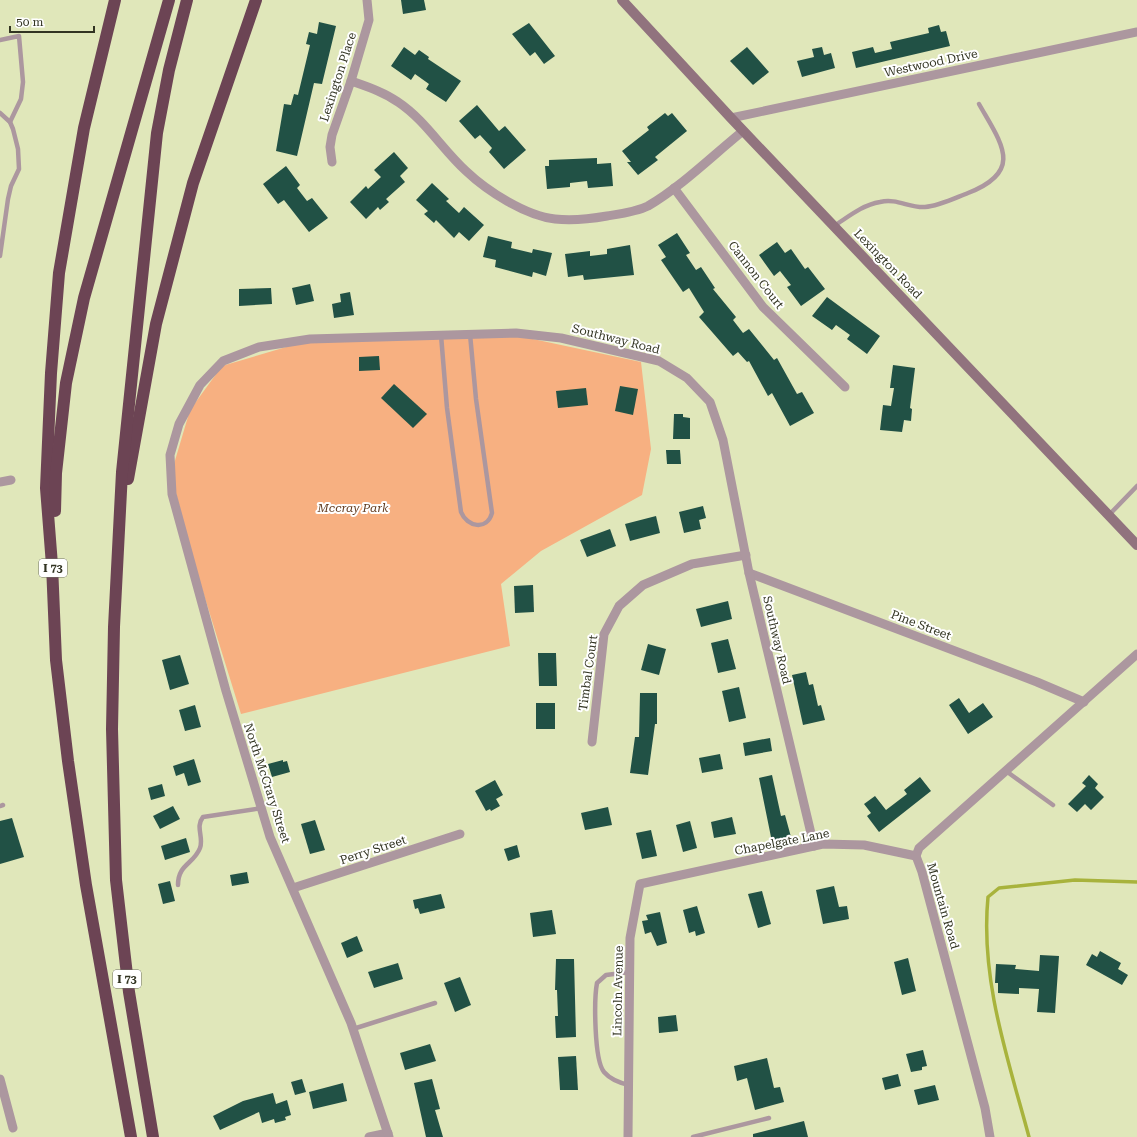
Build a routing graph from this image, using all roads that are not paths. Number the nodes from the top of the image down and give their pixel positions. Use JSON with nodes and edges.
{"nodes":[{"id":1,"x":115,"y":0,"type":"edge"},
{"id":2,"x":168,"y":0,"type":"edge"},
{"id":3,"x":187,"y":0,"type":"edge"},
{"id":4,"x":256,"y":0,"type":"edge"},
{"id":5,"x":367,"y":0,"type":"edge"},
{"id":6,"x":622,"y":0,"type":"edge"},
{"id":7,"x":1137,"y":32,"type":"edge"},
{"id":8,"x":0,"y":40,"type":"edge"},
{"id":9,"x":351,"y":81,"type":"junction"},
{"id":10,"x":978,"y":104,"type":"dead end"},
{"id":11,"x":0,"y":113,"type":"edge"},
{"id":12,"x":731,"y":118,"type":"junction"},
{"id":13,"x":10,"y":122,"type":"junction"},
{"id":14,"x":743,"y":130,"type":"junction"},
{"id":15,"x":332,"y":162,"type":"dead end"},
{"id":16,"x":674,"y":188,"type":"junction"},
{"id":17,"x":834,"y":226,"type":"junction"},
{"id":18,"x":0,"y":256,"type":"edge"},
{"id":19,"x":470,"y":334,"type":"junction"},
{"id":20,"x":440,"y":335,"type":"junction"},
{"id":21,"x":845,"y":387,"type":"dead end"},
{"id":22,"x":179,"y":424,"type":"joint"},
{"id":23,"x":11,"y":480,"type":"dead end"},
{"id":24,"x":0,"y":482,"type":"edge"},
{"id":25,"x":1137,"y":486,"type":"edge"},
{"id":26,"x":1109,"y":515,"type":"junction"},
{"id":27,"x":1137,"y":545,"type":"edge"},
{"id":28,"x":746,"y":555,"type":"junction"},
{"id":29,"x":52,"y":565,"type":"junction"},
{"id":30,"x":749,"y":573,"type":"junction"},
{"id":31,"x":114,"y":627,"type":"junction"},
{"id":32,"x":1137,"y":654,"type":"edge"},
{"id":33,"x":1084,"y":702,"type":"junction"},
{"id":34,"x":592,"y":742,"type":"dead end"},
{"id":35,"x":1006,"y":771,"type":"junction"},
{"id":36,"x":1053,"y":805,"type":"dead end"},
{"id":37,"x":262,"y":808,"type":"junction"},
{"id":38,"x":460,"y":834,"type":"dead end"},
{"id":39,"x":814,"y":846,"type":"junction"},
{"id":40,"x":916,"y":856,"type":"junction"},
{"id":41,"x":677,"y":876,"type":"joint"},
{"id":42,"x":178,"y":885,"type":"dead end"},
{"id":43,"x":293,"y":888,"type":"junction"},
{"id":44,"x":630,"y":972,"type":"junction"},
{"id":45,"x":435,"y":1003,"type":"dead end"},
{"id":46,"x":353,"y":1029,"type":"junction"},
{"id":47,"x":0,"y":1079,"type":"edge"},
{"id":48,"x":629,"y":1085,"type":"junction"},
{"id":49,"x":769,"y":1118,"type":"dead end"},
{"id":50,"x":13,"y":1128,"type":"dead end"},
{"id":51,"x":389,"y":1135,"type":"edge"},
{"id":52,"x":131,"y":1137,"type":"edge"},
{"id":53,"x":153,"y":1137,"type":"edge"},
{"id":54,"x":369,"y":1137,"type":"edge"},
{"id":55,"x":628,"y":1137,"type":"edge"},
{"id":56,"x":693,"y":1137,"type":"edge"},
{"id":57,"x":990,"y":1137,"type":"edge"}],
"edges":[{"from":1,"to":29,"type":"highway","number":"I 73"},
{"from":2,"to":29,"type":"highway"},
{"from":3,"to":31,"type":"highway"},
{"from":4,"to":31,"type":"highway","number":"I 73"},
{"from":5,"to":9,"type":"street","name":"Lexington Place"},
{"from":6,"to":12,"type":"main road","name":"Lexington Road"},
{"from":7,"to":12,"type":"street","name":"Westwood Drive"},
{"from":8,"to":13,"type":"lane"},
{"from":9,"to":15,"type":"street","name":"Lexington Place"},
{"from":9,"to":16,"type":"street"},
{"from":10,"to":17,"type":"lane"},
{"from":11,"to":13,"type":"lane"},
{"from":12,"to":14,"type":"main road","name":"Lexington Road"},
{"from":13,"to":18,"type":"lane"},
{"from":14,"to":16,"type":"street"},
{"from":14,"to":17,"type":"main road","name":"Lexington Road"},
{"from":16,"to":21,"type":"street","name":"Cannon Court"},
{"from":17,"to":26,"type":"main road","name":"Lexington Road"},
{"from":19,"to":20,"type":"street","name":"Southway Road"},
{"from":19,"to":20,"type":"lane"},
{"from":19,"to":28,"type":"street","name":"Southway Road"},
{"from":20,"to":22,"type":"street","name":"Southway Road"},
{"from":22,"to":37,"type":"street","name":"North McCrary Street"},
{"from":23,"to":24,"type":"street"},
{"from":25,"to":26,"type":"lane"},
{"from":26,"to":27,"type":"main road","name":"Lexington Road"},
{"from":28,"to":30,"type":"street","name":"Southway Road"},
{"from":28,"to":34,"type":"street","name":"Timbal Court"},
{"from":29,"to":52,"type":"highway","number":"I 73"},
{"from":30,"to":33,"type":"street","name":"Pine Street"},
{"from":30,"to":39,"type":"street","name":"Southway Road"},
{"from":31,"to":53,"type":"highway","number":"I 73"},
{"from":32,"to":33,"type":"street","name":"Mountain Road"},
{"from":33,"to":35,"type":"street","name":"Mountain Road"},
{"from":35,"to":36,"type":"lane"},
{"from":35,"to":40,"type":"street","name":"Mountain Road"},
{"from":37,"to":42,"type":"lane"},
{"from":37,"to":43,"type":"street","name":"North McCrary Street"},
{"from":38,"to":43,"type":"street","name":"Perry Street"},
{"from":39,"to":40,"type":"street","name":"Chapelgate Lane"},
{"from":39,"to":41,"type":"street","name":"Chapelgate Lane"},
{"from":40,"to":57,"type":"street","name":"Mountain Road"},
{"from":41,"to":44,"type":"street","name":"Lincoln Avenue"},
{"from":43,"to":46,"type":"street","name":"North McCrary Street"},
{"from":44,"to":48,"type":"street","name":"Lincoln Avenue"},
{"from":44,"to":48,"type":"lane"},
{"from":45,"to":46,"type":"lane"},
{"from":46,"to":51,"type":"street","name":"North McCrary Street"},
{"from":47,"to":50,"type":"street"},
{"from":48,"to":55,"type":"street","name":"Lincoln Avenue"},
{"from":49,"to":56,"type":"lane"},
{"from":51,"to":54,"type":"street"}]}
